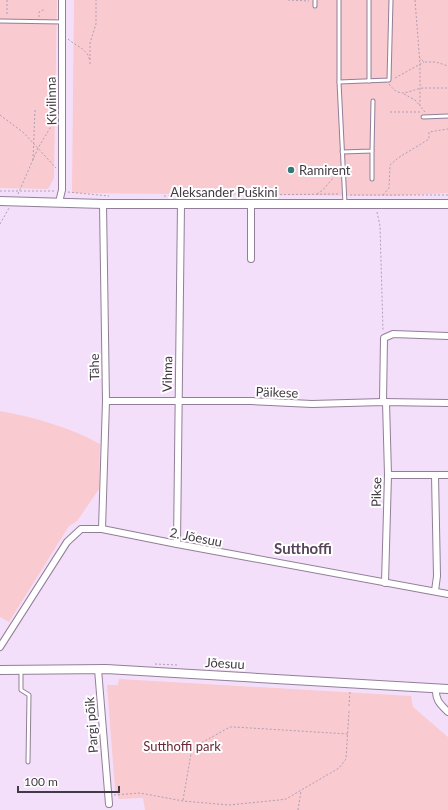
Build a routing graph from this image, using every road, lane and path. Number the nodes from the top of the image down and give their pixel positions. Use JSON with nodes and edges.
{"nodes":[{"id":1,"x":7,"y":0,"type":"edge"},
{"id":2,"x":62,"y":0,"type":"edge"},
{"id":3,"x":96,"y":0,"type":"edge"},
{"id":4,"x":288,"y":0,"type":"edge"},
{"id":5,"x":315,"y":0,"type":"edge"},
{"id":6,"x":339,"y":0,"type":"edge"},
{"id":7,"x":369,"y":0,"type":"edge"},
{"id":8,"x":391,"y":0,"type":"edge"},
{"id":9,"x":415,"y":0,"type":"edge"},
{"id":10,"x":315,"y":6,"type":"dead end"},
{"id":11,"x":45,"y":9,"type":"dead end"},
{"id":12,"x":0,"y":21,"type":"edge"},
{"id":13,"x":7,"y":21,"type":"junction"},
{"id":14,"x":39,"y":22,"type":"junction"},
{"id":15,"x":62,"y":22,"type":"junction"},
{"id":16,"x":68,"y":38,"type":"dead end"},
{"id":17,"x":419,"y":57,"type":"junction"},
{"id":18,"x":424,"y":62,"type":"junction"},
{"id":19,"x":420,"y":64,"type":"junction"},
{"id":20,"x":448,"y":66,"type":"edge"},
{"id":21,"x":387,"y":80,"type":"junction"},
{"id":22,"x":369,"y":81,"type":"junction"},
{"id":23,"x":339,"y":82,"type":"junction"},
{"id":24,"x":448,"y":88,"type":"edge"},
{"id":25,"x":420,"y":89,"type":"junction"},
{"id":26,"x":404,"y":94,"type":"junction"},
{"id":27,"x":373,"y":101,"type":"dead end"},
{"id":28,"x":420,"y":106,"type":"junction"},
{"id":29,"x":35,"y":109,"type":"dead end"},
{"id":30,"x":390,"y":112,"type":"dead end"},
{"id":31,"x":422,"y":112,"type":"dead end"},
{"id":32,"x":425,"y":112,"type":"dead end"},
{"id":33,"x":0,"y":115,"type":"edge"},
{"id":34,"x":448,"y":116,"type":"edge"},
{"id":35,"x":423,"y":117,"type":"dead end"},
{"id":36,"x":57,"y":118,"type":"dead end"},
{"id":37,"x":448,"y":129,"type":"edge"},
{"id":38,"x":34,"y":143,"type":"junction"},
{"id":39,"x":38,"y":148,"type":"junction"},
{"id":40,"x":372,"y":150,"type":"junction"},
{"id":41,"x":342,"y":152,"type":"junction"},
{"id":42,"x":33,"y":162,"type":"junction"},
{"id":43,"x":343,"y":165,"type":"junction"},
{"id":44,"x":56,"y":169,"type":"dead end"},
{"id":45,"x":372,"y":179,"type":"dead end"},
{"id":46,"x":62,"y":190,"type":"junction"},
{"id":47,"x":0,"y":191,"type":"edge"},
{"id":48,"x":20,"y":191,"type":"junction"},
{"id":49,"x":316,"y":194,"type":"junction"},
{"id":50,"x":345,"y":194,"type":"junction"},
{"id":51,"x":448,"y":194,"type":"edge"},
{"id":52,"x":382,"y":195,"type":"junction"},
{"id":53,"x":111,"y":196,"type":"dead end"},
{"id":54,"x":161,"y":196,"type":"dead end"},
{"id":55,"x":0,"y":201,"type":"edge"},
{"id":56,"x":13,"y":201,"type":"junction"},
{"id":57,"x":59,"y":202,"type":"junction"},
{"id":58,"x":103,"y":204,"type":"junction"},
{"id":59,"x":181,"y":204,"type":"junction"},
{"id":60,"x":251,"y":204,"type":"junction"},
{"id":61,"x":345,"y":204,"type":"junction"},
{"id":62,"x":375,"y":204,"type":"junction"},
{"id":63,"x":448,"y":204,"type":"edge"},
{"id":64,"x":0,"y":224,"type":"edge"},
{"id":65,"x":251,"y":259,"type":"dead end"},
{"id":66,"x":386,"y":336,"type":"junction"},
{"id":67,"x":448,"y":336,"type":"edge"},
{"id":68,"x":106,"y":401,"type":"junction"},
{"id":69,"x":177,"y":401,"type":"junction"},
{"id":70,"x":384,"y":402,"type":"junction"},
{"id":71,"x":448,"y":403,"type":"edge"},
{"id":72,"x":388,"y":475,"type":"junction"},
{"id":73,"x":435,"y":475,"type":"junction"},
{"id":74,"x":448,"y":475,"type":"edge"},
{"id":75,"x":102,"y":529,"type":"junction"},
{"id":76,"x":177,"y":544,"type":"junction"},
{"id":77,"x":385,"y":583,"type":"junction"},
{"id":78,"x":435,"y":591,"type":"junction"},
{"id":79,"x":448,"y":594,"type":"edge"},
{"id":80,"x":0,"y":647,"type":"edge"},
{"id":81,"x":0,"y":670,"type":"edge"},
{"id":82,"x":21,"y":670,"type":"junction"},
{"id":83,"x":98,"y":670,"type":"junction"},
{"id":84,"x":350,"y":683,"type":"junction"},
{"id":85,"x":436,"y":688,"type":"junction"},
{"id":86,"x":448,"y":689,"type":"edge"},
{"id":87,"x":349,"y":706,"type":"dead end"},
{"id":88,"x":349,"y":711,"type":"dead end"},
{"id":89,"x":448,"y":712,"type":"edge"},
{"id":90,"x":348,"y":734,"type":"junction"},
{"id":91,"x":28,"y":762,"type":"dead end"},
{"id":92,"x":302,"y":790,"type":"junction"},
{"id":93,"x":108,"y":796,"type":"junction"},
{"id":94,"x":183,"y":801,"type":"junction"},
{"id":95,"x":109,"y":804,"type":"dead end"},
{"id":96,"x":298,"y":810,"type":"edge"}],
"edges":[{"from":1,"to":13,"type":"path"},
{"from":2,"to":15,"type":"street","name":"Kivilinna"},
{"from":3,"to":16,"type":"path"},
{"from":4,"to":5,"type":"path"},
{"from":5,"to":10,"type":"lane"},
{"from":6,"to":23,"type":"lane"},
{"from":7,"to":22,"type":"lane"},
{"from":8,"to":21,"type":"lane"},
{"from":9,"to":17,"type":"path"},
{"from":11,"to":14,"type":"path"},
{"from":12,"to":13,"type":"lane"},
{"from":13,"to":14,"type":"lane"},
{"from":14,"to":15,"type":"lane"},
{"from":15,"to":46,"type":"street","name":"Kivilinna"},
{"from":17,"to":18,"type":"path"},
{"from":17,"to":19,"type":"path"},
{"from":18,"to":19,"type":"path"},
{"from":18,"to":20,"type":"path"},
{"from":19,"to":21,"type":"path"},
{"from":19,"to":25,"type":"path"},
{"from":21,"to":22,"type":"lane"},
{"from":21,"to":26,"type":"path"},
{"from":22,"to":23,"type":"lane"},
{"from":23,"to":41,"type":"lane"},
{"from":24,"to":25,"type":"path"},
{"from":25,"to":26,"type":"path"},
{"from":25,"to":28,"type":"path"},
{"from":26,"to":28,"type":"path"},
{"from":27,"to":40,"type":"lane"},
{"from":28,"to":32,"type":"path"},
{"from":29,"to":38,"type":"path"},
{"from":30,"to":31,"type":"path"},
{"from":33,"to":38,"type":"path"},
{"from":34,"to":35,"type":"lane"},
{"from":36,"to":39,"type":"path"},
{"from":37,"to":52,"type":"path"},
{"from":38,"to":39,"type":"path"},
{"from":38,"to":42,"type":"path"},
{"from":39,"to":42,"type":"path"},
{"from":39,"to":44,"type":"path"},
{"from":40,"to":41,"type":"lane"},
{"from":40,"to":45,"type":"lane"},
{"from":41,"to":43,"type":"lane"},
{"from":42,"to":48,"type":"path"},
{"from":43,"to":49,"type":"path"},
{"from":43,"to":50,"type":"lane"},
{"from":46,"to":48,"type":"path"},
{"from":46,"to":53,"type":"path"},
{"from":46,"to":57,"type":"street","name":"Kivilinna"},
{"from":47,"to":48,"type":"path"},
{"from":48,"to":56,"type":"path"},
{"from":49,"to":50,"type":"path"},
{"from":49,"to":54,"type":"path"},
{"from":50,"to":52,"type":"path"},
{"from":50,"to":61,"type":"lane"},
{"from":51,"to":52,"type":"path"},
{"from":52,"to":62,"type":"path"},
{"from":55,"to":56,"type":"main road","name":"Aleksander Puškini"},
{"from":56,"to":57,"type":"main road","name":"Aleksander Puškini"},
{"from":56,"to":64,"type":"path"},
{"from":57,"to":58,"type":"main road","name":"Aleksander Puškini"},
{"from":58,"to":59,"type":"main road","name":"Aleksander Puškini"},
{"from":58,"to":68,"type":"street","name":"Tähe"},
{"from":59,"to":60,"type":"main road","name":"Aleksander Puškini"},
{"from":59,"to":69,"type":"street","name":"Vihma"},
{"from":60,"to":61,"type":"main road","name":"Aleksander Puškini"},
{"from":60,"to":65,"type":"street"},
{"from":61,"to":62,"type":"main road","name":"Aleksander Puškini"},
{"from":62,"to":63,"type":"main road","name":"Aleksander Puškini"},
{"from":62,"to":66,"type":"path"},
{"from":66,"to":67,"type":"street"},
{"from":66,"to":70,"type":"street","name":"Pikse"},
{"from":68,"to":69,"type":"street","name":"Päikese"},
{"from":68,"to":75,"type":"street","name":"Tähe"},
{"from":69,"to":70,"type":"street","name":"Päikese"},
{"from":69,"to":76,"type":"street","name":"Vihma"},
{"from":70,"to":71,"type":"street","name":"Päikese"},
{"from":70,"to":72,"type":"street","name":"Pikse"},
{"from":72,"to":73,"type":"street"},
{"from":72,"to":77,"type":"street","name":"Pikse"},
{"from":73,"to":74,"type":"street"},
{"from":73,"to":78,"type":"street"},
{"from":75,"to":76,"type":"street","name":"2. Jõesuu"},
{"from":75,"to":80,"type":"street","name":"2. Jõesuu"},
{"from":76,"to":77,"type":"street","name":"2. Jõesuu"},
{"from":77,"to":78,"type":"street","name":"2. Jõesuu"},
{"from":78,"to":79,"type":"street","name":"2. Jõesuu"},
{"from":81,"to":82,"type":"main road","name":"Jõesuu"},
{"from":82,"to":83,"type":"main road","name":"Jõesuu"},
{"from":82,"to":91,"type":"lane"},
{"from":83,"to":84,"type":"main road","name":"Jõesuu"},
{"from":83,"to":93,"type":"street","name":"Pargi põik"},
{"from":84,"to":85,"type":"main road","name":"Jõesuu"},
{"from":84,"to":87,"type":"path"},
{"from":85,"to":86,"type":"main road","name":"Jõesuu"},
{"from":85,"to":89,"type":"street"},
{"from":88,"to":90,"type":"path"},
{"from":90,"to":92,"type":"path"},
{"from":90,"to":94,"type":"path"},
{"from":92,"to":94,"type":"path"},
{"from":92,"to":96,"type":"path"},
{"from":93,"to":94,"type":"path"},
{"from":93,"to":95,"type":"street","name":"Pargi põik"}]}
